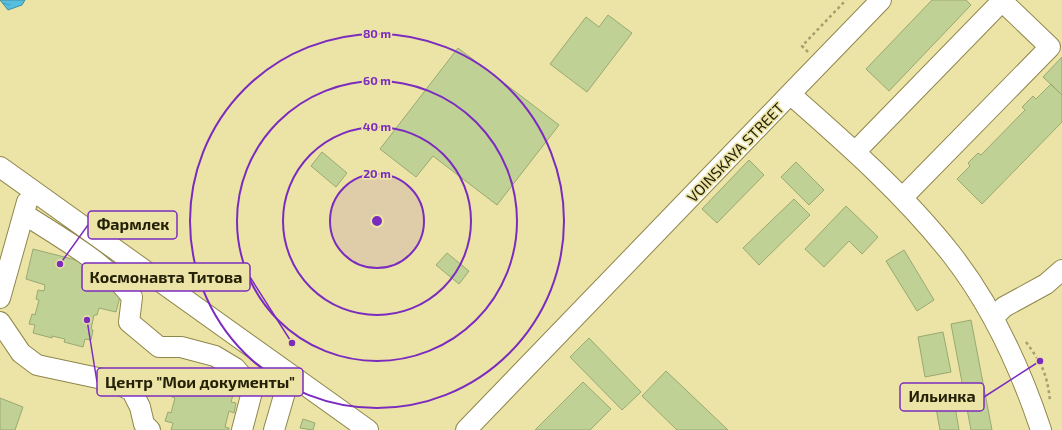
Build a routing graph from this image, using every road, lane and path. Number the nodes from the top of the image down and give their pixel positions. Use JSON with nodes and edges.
{"nodes":[{"id":1,"x":881,"y":0,"type":"edge"},
{"id":2,"x":790,"y":94,"type":"junction"},
{"id":3,"x":855,"y":152,"type":"junction"},
{"id":4,"x":0,"y":167,"type":"edge"},
{"id":5,"x":31,"y":189,"type":"junction"},
{"id":6,"x":902,"y":198,"type":"junction"},
{"id":7,"x":24,"y":214,"type":"junction"},
{"id":8,"x":1062,"y":270,"type":"edge"},
{"id":9,"x":0,"y":298,"type":"edge"},
{"id":10,"x":993,"y":318,"type":"junction"},
{"id":11,"x":0,"y":322,"type":"edge"},
{"id":12,"x":290,"y":375,"type":"junction"},
{"id":13,"x":150,"y":430,"type":"edge"},
{"id":14,"x":242,"y":430,"type":"edge"},
{"id":15,"x":274,"y":430,"type":"edge"},
{"id":16,"x":368,"y":430,"type":"edge"},
{"id":17,"x":466,"y":430,"type":"edge"},
{"id":18,"x":1041,"y":430,"type":"edge"}],
"edges":[{"from":1,"to":2,"type":"street"},
{"from":2,"to":3,"type":"street","name":"VOINSKAYA STREET"},
{"from":2,"to":17,"type":"street","name":"VOINSKAYA STREET"},
{"from":3,"to":6,"type":"street","name":"VOINSKAYA STREET"},
{"from":3,"to":6,"type":"street"},
{"from":4,"to":5,"type":"street"},
{"from":5,"to":7,"type":"street"},
{"from":5,"to":12,"type":"street"},
{"from":6,"to":10,"type":"street","name":"VOINSKAYA STREET"},
{"from":7,"to":9,"type":"street"},
{"from":7,"to":14,"type":"street"},
{"from":8,"to":10,"type":"street"},
{"from":10,"to":18,"type":"street","name":"VOINSKAYA STREET"},
{"from":11,"to":13,"type":"street"},
{"from":12,"to":15,"type":"street"},
{"from":12,"to":16,"type":"street"}]}
